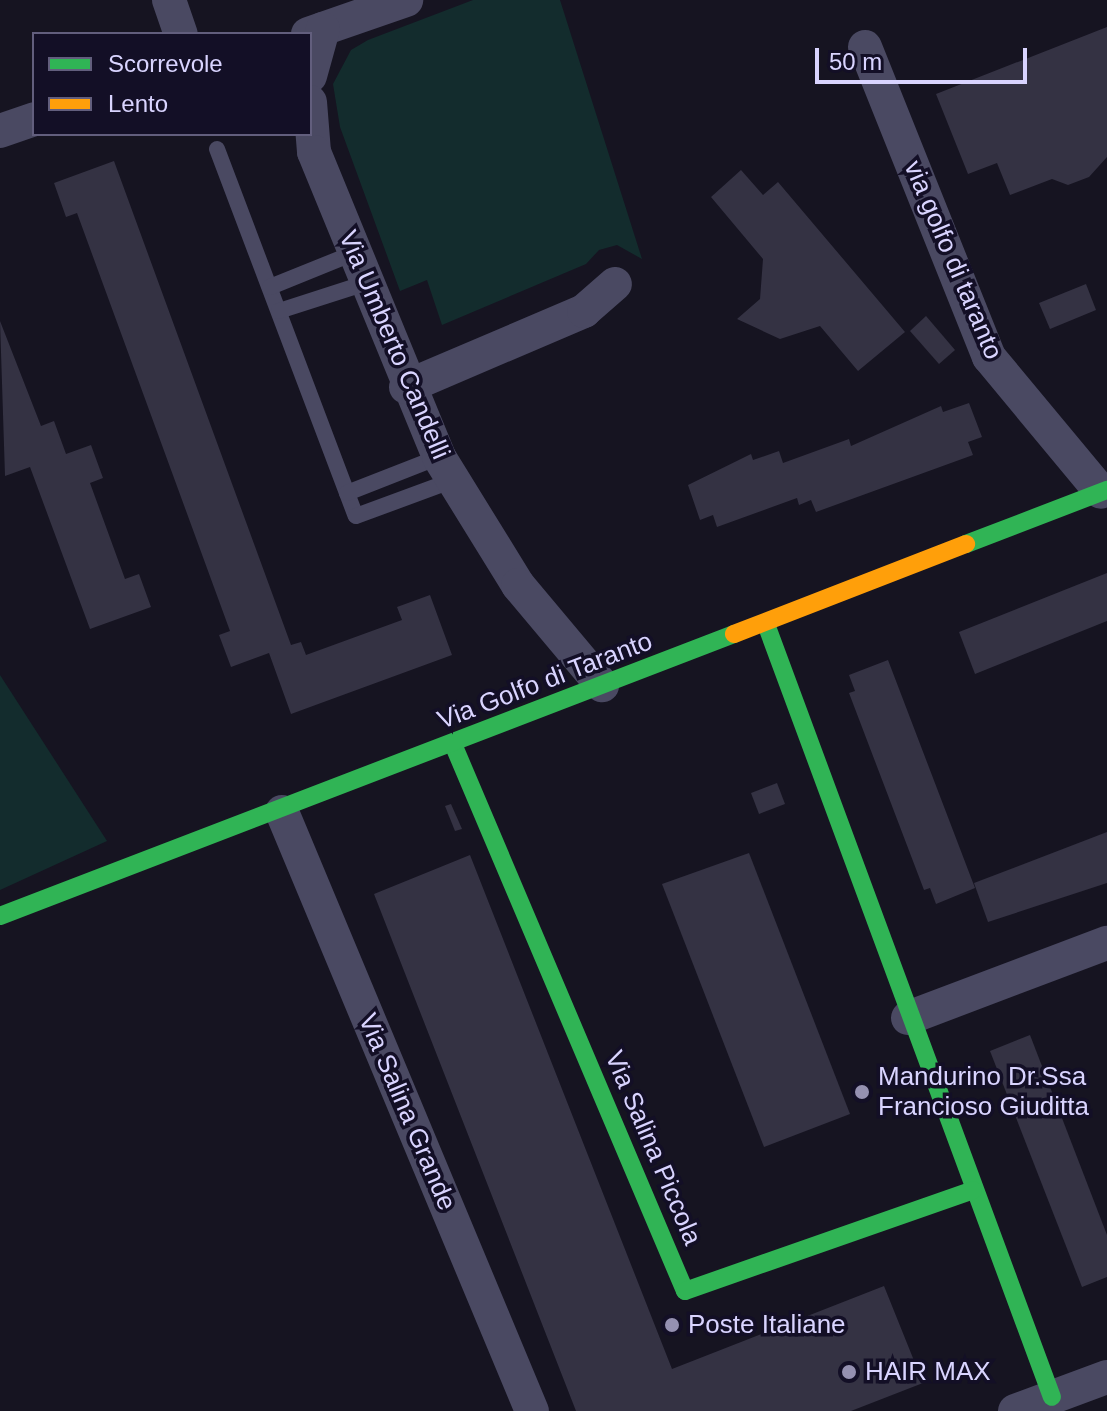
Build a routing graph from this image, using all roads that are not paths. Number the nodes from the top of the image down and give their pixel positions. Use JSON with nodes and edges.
{"nodes":[{"id":1,"x":169,"y":0,"type":"edge"},
{"id":2,"x":406,"y":0,"type":"edge"},
{"id":3,"x":180,"y":32,"type":"edge"},
{"id":4,"x":316,"y":32,"type":"edge"},
{"id":5,"x":865,"y":47,"type":"dead end"},
{"id":6,"x":312,"y":61,"type":"edge"},
{"id":7,"x":32,"y":120,"type":"edge"},
{"id":8,"x":0,"y":131,"type":"edge"},
{"id":9,"x":306,"y":143,"type":"edge"},
{"id":10,"x":217,"y":149,"type":"dead end"},
{"id":11,"x":360,"y":268,"type":"junction"},
{"id":12,"x":615,"y":284,"type":"dead end"},
{"id":13,"x":270,"y":287,"type":"junction"},
{"id":14,"x":279,"y":311,"type":"junction"},
{"id":15,"x":406,"y":387,"type":"junction"},
{"id":16,"x":447,"y":469,"type":"junction"},
{"id":17,"x":1104,"y":491,"type":"edge"},
{"id":18,"x":347,"y":493,"type":"junction"},
{"id":19,"x":766,"y":624,"type":"junction"},
{"id":20,"x":602,"y":685,"type":"junction"},
{"id":21,"x":453,"y":744,"type":"junction"},
{"id":22,"x":282,"y":812,"type":"junction"},
{"id":23,"x":0,"y":916,"type":"edge"},
{"id":24,"x":1107,"y":943,"type":"edge"},
{"id":25,"x":908,"y":1018,"type":"junction"},
{"id":26,"x":973,"y":1190,"type":"junction"},
{"id":27,"x":1107,"y":1377,"type":"edge"},
{"id":28,"x":1052,"y":1397,"type":"junction"},
{"id":29,"x":532,"y":1411,"type":"edge"},
{"id":30,"x":1015,"y":1411,"type":"edge"}],
"edges":[{"from":1,"to":3,"type":"street"},
{"from":2,"to":4,"type":"street"},
{"from":4,"to":6,"type":"street"},
{"from":5,"to":17,"type":"street","name":"via golfo di taranto"},
{"from":7,"to":8,"type":"street"},
{"from":9,"to":11,"type":"street","name":"Via Umberto Candelli"},
{"from":10,"to":13,"type":"lane"},
{"from":11,"to":13,"type":"lane"},
{"from":11,"to":14,"type":"lane"},
{"from":11,"to":15,"type":"street","name":"Via Umberto Candelli"},
{"from":12,"to":15,"type":"street"},
{"from":13,"to":14,"type":"lane"},
{"from":14,"to":18,"type":"lane"},
{"from":15,"to":16,"type":"street","name":"Via Umberto Candelli"},
{"from":16,"to":18,"type":"lane"},
{"from":16,"to":18,"type":"lane"},
{"from":16,"to":20,"type":"street","name":"Via Umberto Candelli"},
{"from":17,"to":19,"type":"street","name":"Via Golfo di Taranto"},
{"from":19,"to":20,"type":"street","name":"Via Golfo di Taranto"},
{"from":19,"to":25,"type":"street"},
{"from":20,"to":21,"type":"street","name":"Via Golfo di Taranto"},
{"from":21,"to":22,"type":"street","name":"Via Golfo di Taranto"},
{"from":21,"to":26,"type":"street","name":"Via Salina Piccola"},
{"from":22,"to":23,"type":"street","name":"Via Golfo di Taranto"},
{"from":22,"to":29,"type":"street","name":"Via Salina Grande"},
{"from":24,"to":25,"type":"street"},
{"from":25,"to":26,"type":"street"},
{"from":26,"to":28,"type":"street"},
{"from":27,"to":28,"type":"street"},
{"from":28,"to":30,"type":"street"}]}
